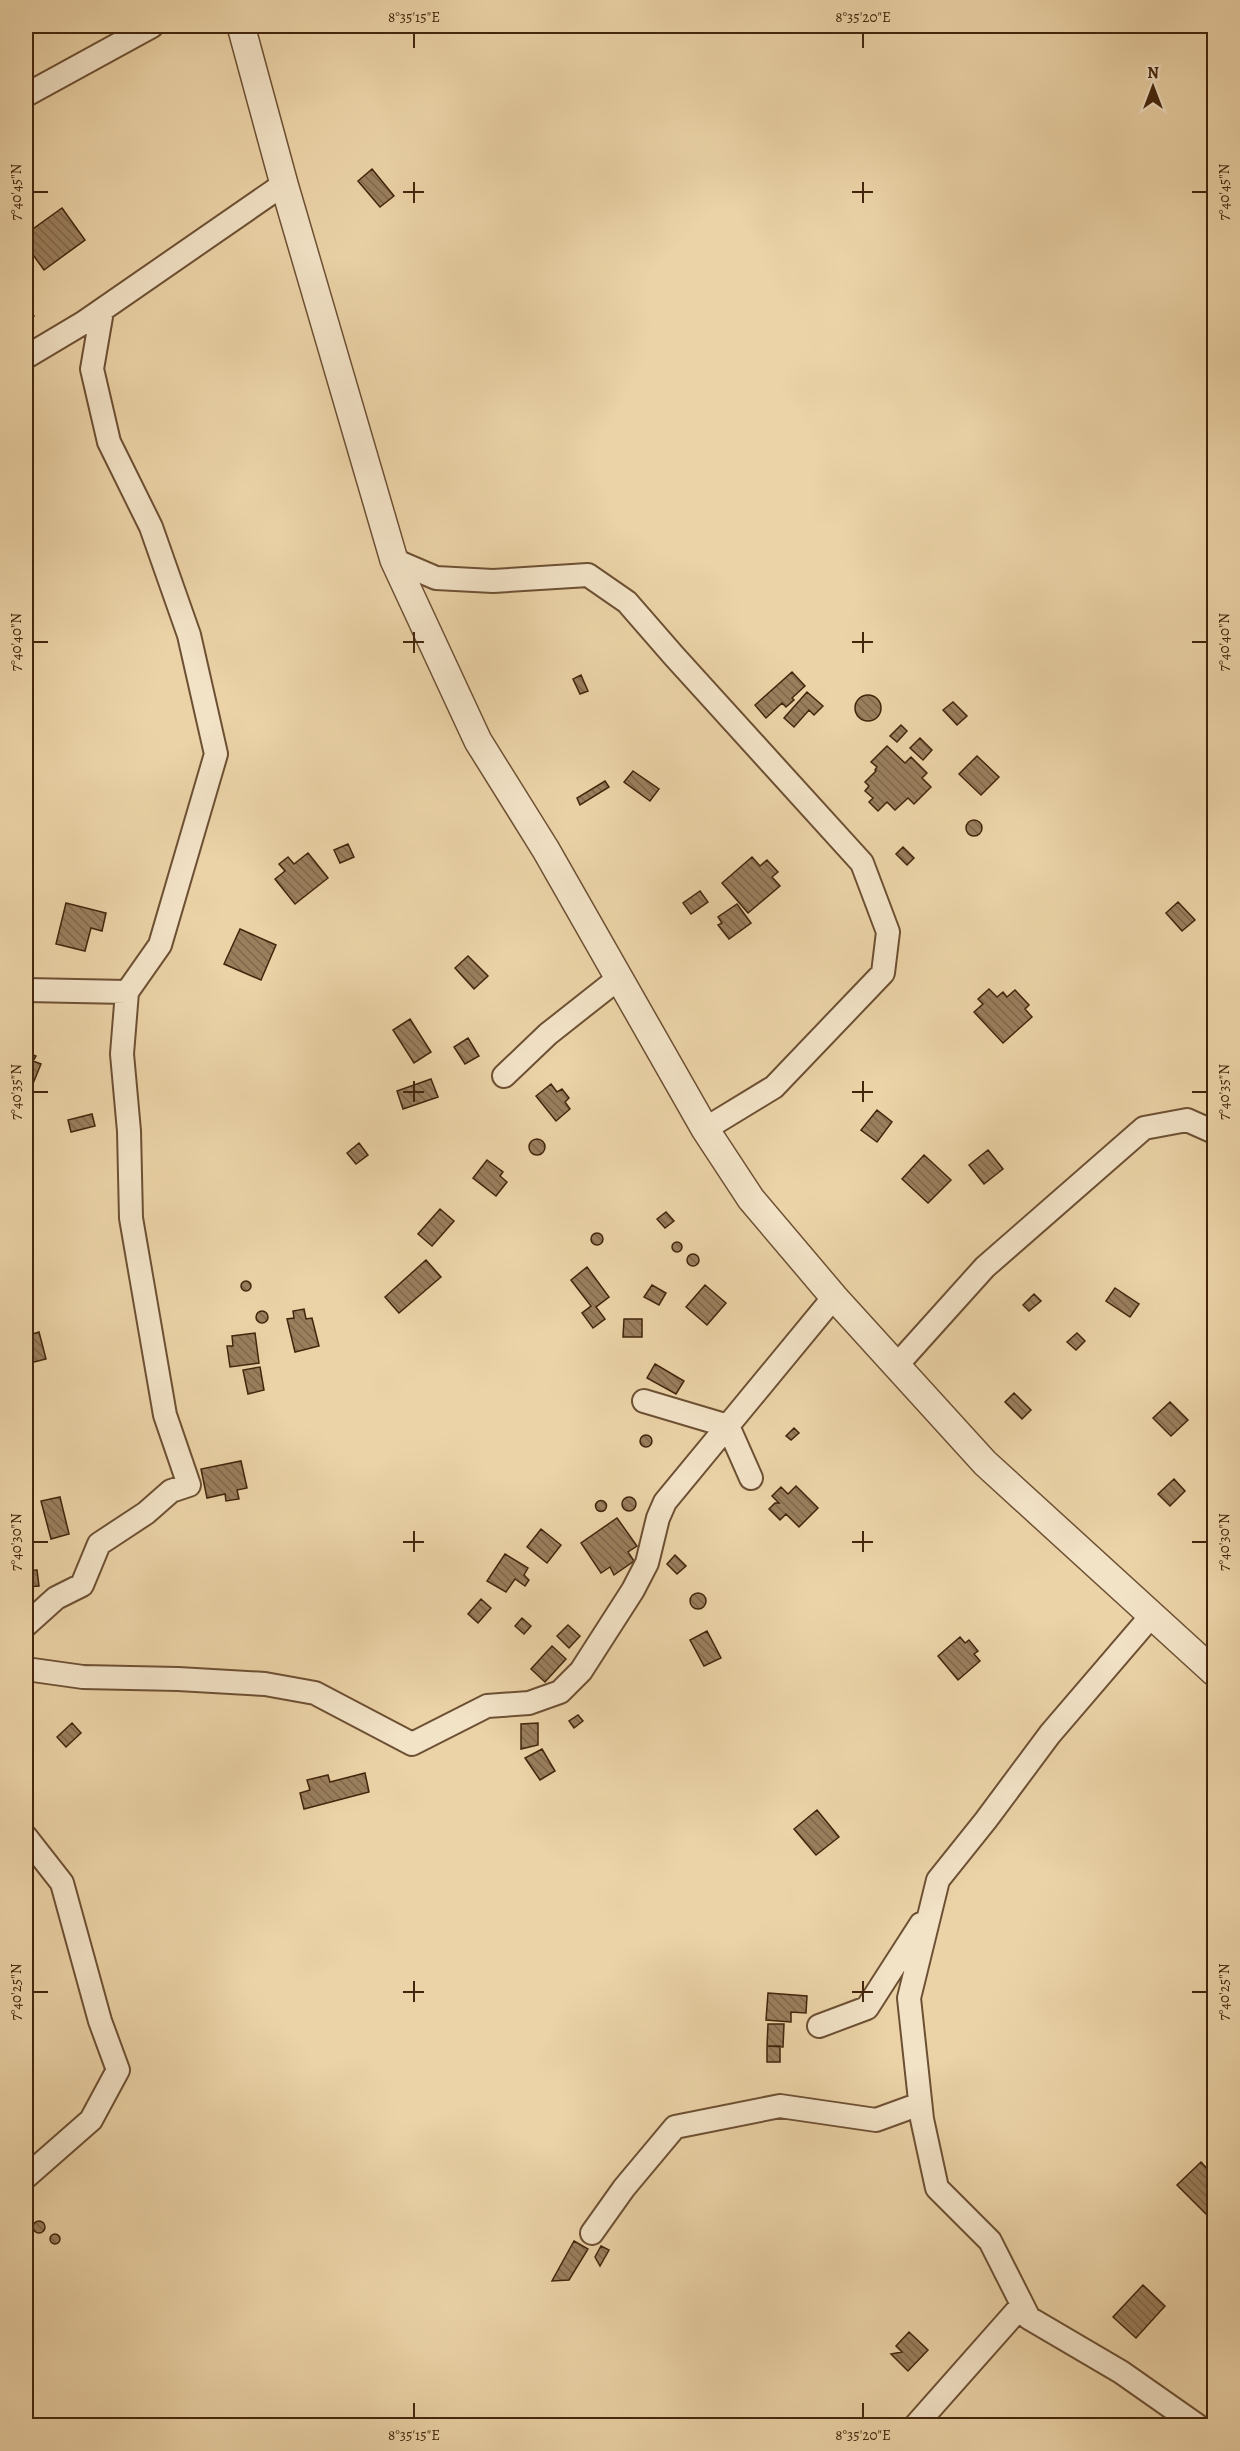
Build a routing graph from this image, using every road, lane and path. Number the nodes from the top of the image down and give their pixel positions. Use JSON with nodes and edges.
{"nodes":[{"id":1,"x":152,"y":26,"type":"edge"},
{"id":2,"x":241,"y":26,"type":"edge"},
{"id":3,"x":26,"y":96,"type":"edge"},
{"id":4,"x":284,"y":184,"type":"junction"},
{"id":5,"x":102,"y":311,"type":"junction"},
{"id":6,"x":26,"y":357,"type":"edge"},
{"id":7,"x":394,"y":560,"type":"junction"},
{"id":8,"x":619,"y":978,"type":"junction"},
{"id":9,"x":26,"y":990,"type":"edge"},
{"id":10,"x":127,"y":992,"type":"junction"},
{"id":11,"x":504,"y":1076,"type":"dead end"},
{"id":12,"x":705,"y":1128,"type":"junction"},
{"id":13,"x":1215,"y":1132,"type":"edge"},
{"id":14,"x":834,"y":1297,"type":"junction"},
{"id":15,"x":896,"y":1366,"type":"junction"},
{"id":16,"x":644,"y":1401,"type":"dead end"},
{"id":17,"x":728,"y":1426,"type":"junction"},
{"id":18,"x":751,"y":1478,"type":"dead end"},
{"id":19,"x":1152,"y":1616,"type":"junction"},
{"id":20,"x":26,"y":1625,"type":"edge"},
{"id":21,"x":26,"y":1669,"type":"edge"},
{"id":22,"x":1215,"y":1672,"type":"edge"},
{"id":23,"x":28,"y":1846,"type":"edge"},
{"id":24,"x":931,"y":1909,"type":"junction"},
{"id":25,"x":819,"y":2026,"type":"dead end"},
{"id":26,"x":920,"y":2104,"type":"junction"},
{"id":27,"x":26,"y":2177,"type":"edge"},
{"id":28,"x":592,"y":2233,"type":"dead end"},
{"id":29,"x":1022,"y":2305,"type":"junction"},
{"id":30,"x":915,"y":2426,"type":"edge"},
{"id":31,"x":1198,"y":2426,"type":"edge"}],
"edges":[{"from":1,"to":3,"type":"street"},
{"from":2,"to":4,"type":"street"},
{"from":4,"to":5,"type":"street"},
{"from":4,"to":7,"type":"street"},
{"from":5,"to":6,"type":"street"},
{"from":5,"to":10,"type":"street"},
{"from":7,"to":8,"type":"street"},
{"from":7,"to":12,"type":"street"},
{"from":8,"to":11,"type":"street"},
{"from":8,"to":12,"type":"street"},
{"from":9,"to":10,"type":"street"},
{"from":10,"to":20,"type":"street"},
{"from":12,"to":14,"type":"street"},
{"from":13,"to":15,"type":"street"},
{"from":14,"to":15,"type":"street"},
{"from":14,"to":17,"type":"street"},
{"from":15,"to":19,"type":"street"},
{"from":16,"to":17,"type":"street"},
{"from":17,"to":18,"type":"street"},
{"from":17,"to":21,"type":"street"},
{"from":19,"to":22,"type":"street"},
{"from":19,"to":24,"type":"street"},
{"from":23,"to":27,"type":"street"},
{"from":24,"to":25,"type":"street"},
{"from":24,"to":26,"type":"street"},
{"from":26,"to":28,"type":"street"},
{"from":26,"to":29,"type":"street"},
{"from":29,"to":30,"type":"street"},
{"from":29,"to":31,"type":"street"}]}
